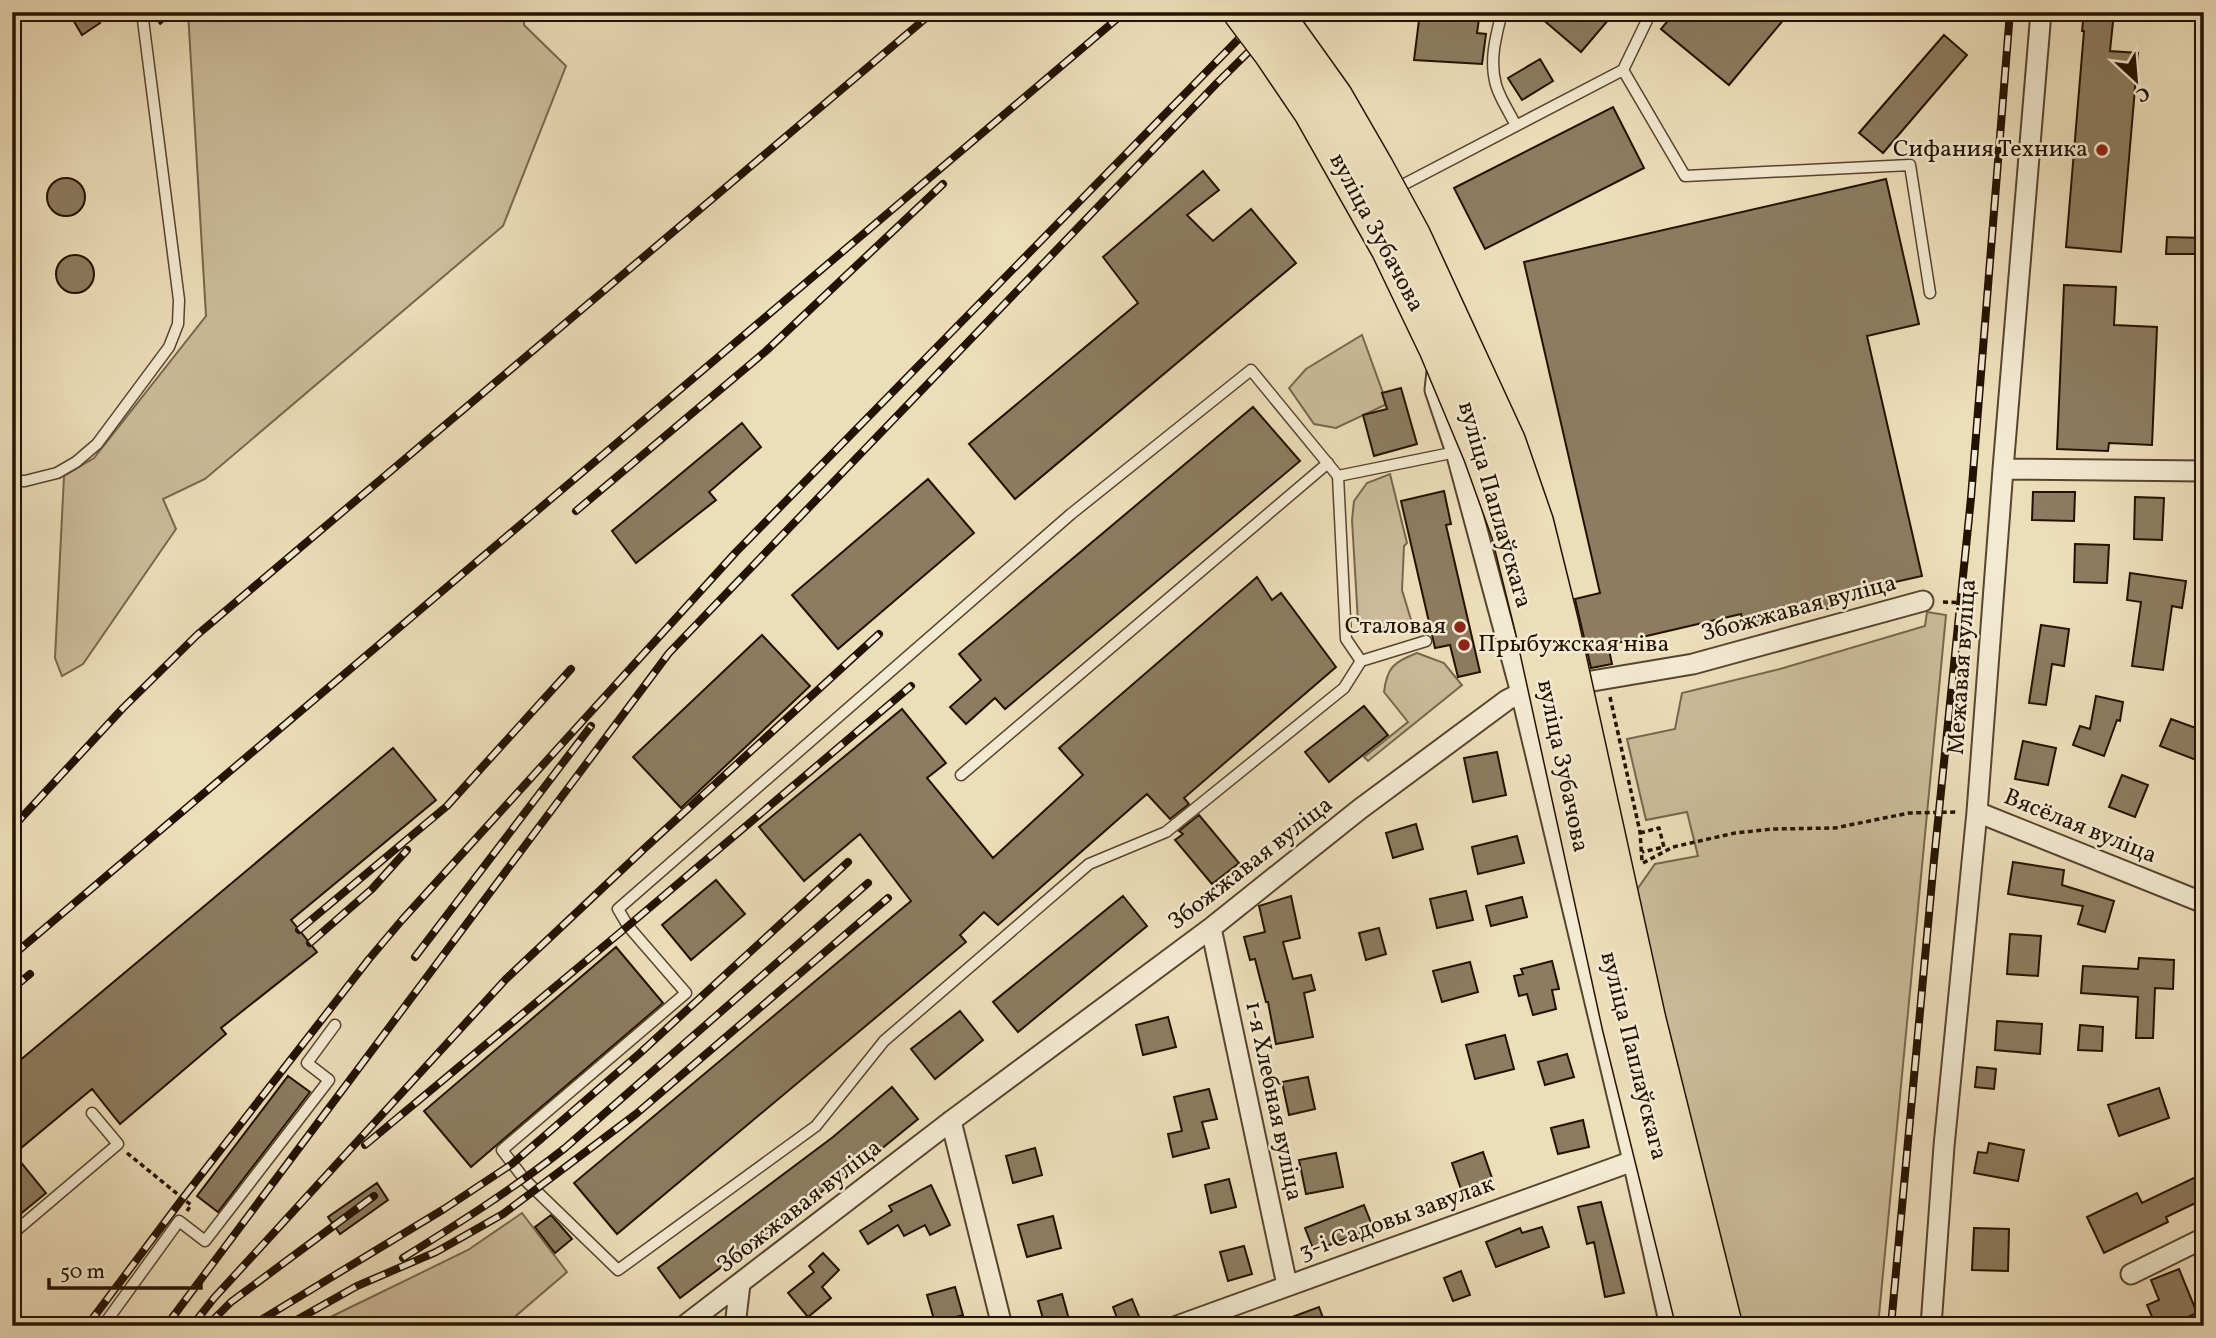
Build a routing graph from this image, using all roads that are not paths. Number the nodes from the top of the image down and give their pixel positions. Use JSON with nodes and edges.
{"nodes":[{"id":1,"x":142,"y":12,"type":"edge"},
{"id":2,"x":1239,"y":12,"type":"edge"},
{"id":3,"x":1276,"y":12,"type":"edge"},
{"id":4,"x":1502,"y":12,"type":"edge"},
{"id":5,"x":1651,"y":12,"type":"edge"},
{"id":6,"x":2041,"y":12,"type":"edge"},
{"id":7,"x":1623,"y":70,"type":"junction"},
{"id":8,"x":1516,"y":126,"type":"junction"},
{"id":9,"x":1377,"y":198,"type":"joint"},
{"id":10,"x":1930,"y":293,"type":"dead end"},
{"id":11,"x":1457,"y":452,"type":"junction"},
{"id":12,"x":1328,"y":463,"type":"junction"},
{"id":13,"x":2003,"y":469,"type":"junction"},
{"id":14,"x":2204,"y":471,"type":"edge"},
{"id":15,"x":1338,"y":476,"type":"junction"},
{"id":16,"x":12,"y":481,"type":"edge"},
{"id":17,"x":1923,"y":601,"type":"road end"},
{"id":18,"x":1426,"y":641,"type":"dead end"},
{"id":19,"x":1361,"y":661,"type":"junction"},
{"id":20,"x":1521,"y":693,"type":"junction"},
{"id":21,"x":961,"y":775,"type":"dead end"},
{"id":22,"x":1977,"y":812,"type":"junction"},
{"id":23,"x":2204,"y":903,"type":"edge"},
{"id":24,"x":1211,"y":929,"type":"junction"},
{"id":25,"x":335,"y":1025,"type":"dead end"},
{"id":26,"x":92,"y":1113,"type":"dead end"},
{"id":27,"x":951,"y":1121,"type":"junction"},
{"id":28,"x":1633,"y":1161,"type":"junction"},
{"id":29,"x":12,"y":1234,"type":"edge"},
{"id":30,"x":2204,"y":1238,"type":"edge"},
{"id":31,"x":2131,"y":1274,"type":"dead end"},
{"id":32,"x":740,"y":1284,"type":"junction"},
{"id":33,"x":1287,"y":1285,"type":"junction"},
{"id":34,"x":103,"y":1326,"type":"edge"},
{"id":35,"x":684,"y":1326,"type":"edge"},
{"id":36,"x":735,"y":1326,"type":"edge"},
{"id":37,"x":1002,"y":1326,"type":"edge"},
{"id":38,"x":1177,"y":1326,"type":"edge"},
{"id":39,"x":1670,"y":1326,"type":"edge"},
{"id":40,"x":1693,"y":1326,"type":"edge"},
{"id":41,"x":1726,"y":1326,"type":"edge"},
{"id":42,"x":1931,"y":1326,"type":"edge"}],
"edges":[{"from":1,"to":16,"type":"lane"},
{"from":2,"to":40,"type":"highway","name":"вуліца Зубачова","bridge":true},
{"from":3,"to":41,"type":"highway","name":"вуліца Зубачова","bridge":true},
{"from":4,"to":8,"type":"lane"},
{"from":5,"to":7,"type":"lane"},
{"from":6,"to":13,"type":"street","name":"Межавая вуліца"},
{"from":7,"to":8,"type":"lane"},
{"from":7,"to":10,"type":"lane"},
{"from":8,"to":9,"type":"lane"},
{"from":9,"to":11,"type":"street","name":"вуліца Паплаўскага"},
{"from":11,"to":15,"type":"lane"},
{"from":11,"to":20,"type":"street","name":"вуліца Паплаўскага"},
{"from":12,"to":15,"type":"lane"},
{"from":12,"to":19,"type":"lane"},
{"from":12,"to":21,"type":"lane"},
{"from":13,"to":14,"type":"street"},
{"from":13,"to":22,"type":"street","name":"Межавая вуліца"},
{"from":15,"to":19,"type":"lane"},
{"from":17,"to":20,"type":"street","name":"Збожжавая вуліца"},
{"from":18,"to":19,"type":"lane"},
{"from":20,"to":24,"type":"street","name":"Збожжавая вуліца"},
{"from":20,"to":28,"type":"street","name":"вуліца Паплаўскага"},
{"from":22,"to":23,"type":"street","name":"Вясёлая вуліца"},
{"from":22,"to":42,"type":"street","name":"Межавая вуліца"},
{"from":24,"to":27,"type":"street","name":"Збожжавая вуліца"},
{"from":24,"to":33,"type":"street","name":"1-я Хлебная вуліца"},
{"from":25,"to":34,"type":"lane"},
{"from":26,"to":29,"type":"lane"},
{"from":27,"to":32,"type":"street","name":"Збожжавая вуліца"},
{"from":27,"to":37,"type":"street"},
{"from":28,"to":33,"type":"street","name":"3-і Садовы завулак"},
{"from":28,"to":39,"type":"street","name":"вуліца Паплаўскага"},
{"from":30,"to":31,"type":"street"},
{"from":32,"to":35,"type":"street","name":"Збожжавая вуліца"},
{"from":32,"to":36,"type":"street"},
{"from":33,"to":38,"type":"street","name":"3-і Садовы завулак"}]}
